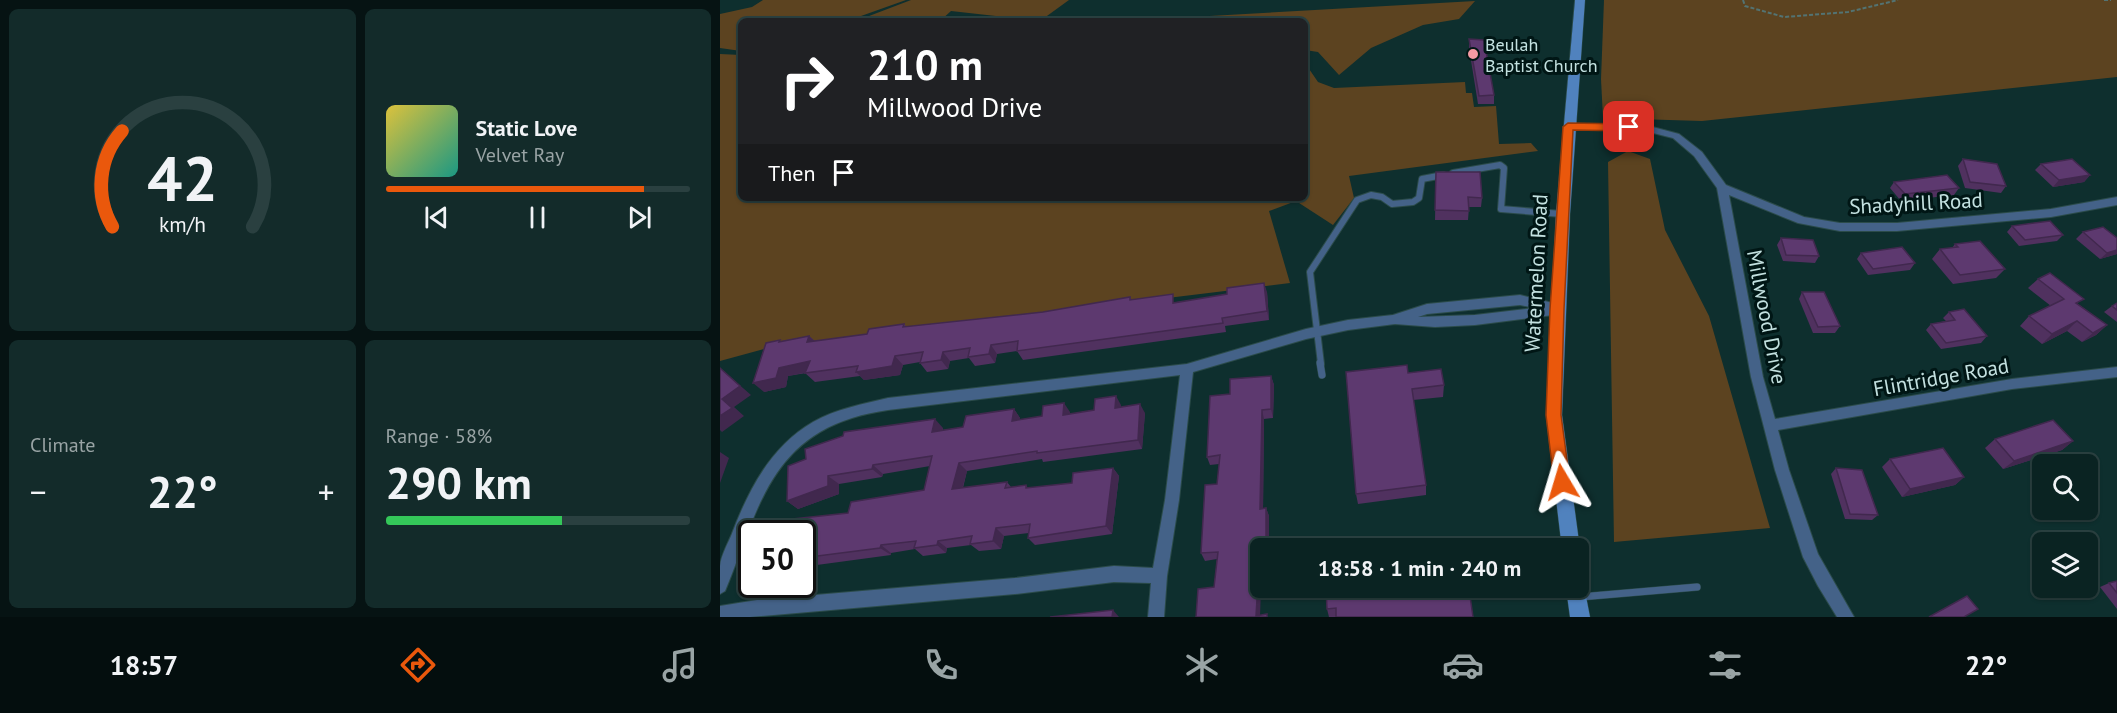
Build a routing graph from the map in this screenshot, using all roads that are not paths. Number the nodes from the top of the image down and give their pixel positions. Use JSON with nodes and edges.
{"nodes":[{"id":1,"x":1580,"y":0,"type":"edge"},
{"id":2,"x":1568,"y":127,"type":"junction"},
{"id":3,"x":1722,"y":188,"type":"junction"},
{"id":4,"x":2117,"y":201,"type":"edge"},
{"id":5,"x":1563,"y":214,"type":"junction"},
{"id":6,"x":1557,"y":309,"type":"junction"},
{"id":7,"x":1317,"y":332,"type":"junction"},
{"id":8,"x":1187,"y":369,"type":"junction"},
{"id":9,"x":2117,"y":372,"type":"edge"},
{"id":10,"x":1322,"y":375,"type":"dead end"},
{"id":11,"x":1772,"y":425,"type":"junction"},
{"id":12,"x":1570,"y":538,"type":"edge"},
{"id":13,"x":1159,"y":576,"type":"junction"},
{"id":14,"x":720,"y":586,"type":"edge"},
{"id":15,"x":1697,"y":587,"type":"dead end"},
{"id":16,"x":1578,"y":601,"type":"edge"},
{"id":17,"x":720,"y":614,"type":"edge"},
{"id":18,"x":1156,"y":617,"type":"edge"},
{"id":19,"x":1846,"y":617,"type":"edge"}],
"edges":[{"from":1,"to":2,"type":"main road","name":"Watermelon Road"},
{"from":2,"to":3,"type":"street","name":"Millwood Drive"},
{"from":2,"to":5,"type":"main road","name":"Watermelon Road"},
{"from":3,"to":4,"type":"street","name":"Shadyhill Road"},
{"from":3,"to":11,"type":"street","name":"Millwood Drive"},
{"from":5,"to":6,"type":"main road","name":"Watermelon Road"},
{"from":5,"to":7,"type":"lane"},
{"from":6,"to":7,"type":"street"},
{"from":6,"to":12,"type":"main road","name":"Watermelon Road"},
{"from":7,"to":8,"type":"street"},
{"from":7,"to":10,"type":"lane"},
{"from":8,"to":13,"type":"street"},
{"from":8,"to":14,"type":"street"},
{"from":9,"to":11,"type":"street","name":"Flintridge Road"},
{"from":11,"to":19,"type":"street","name":"Millwood Drive"},
{"from":13,"to":17,"type":"street"},
{"from":13,"to":18,"type":"street"},
{"from":15,"to":16,"type":"lane"}]}
